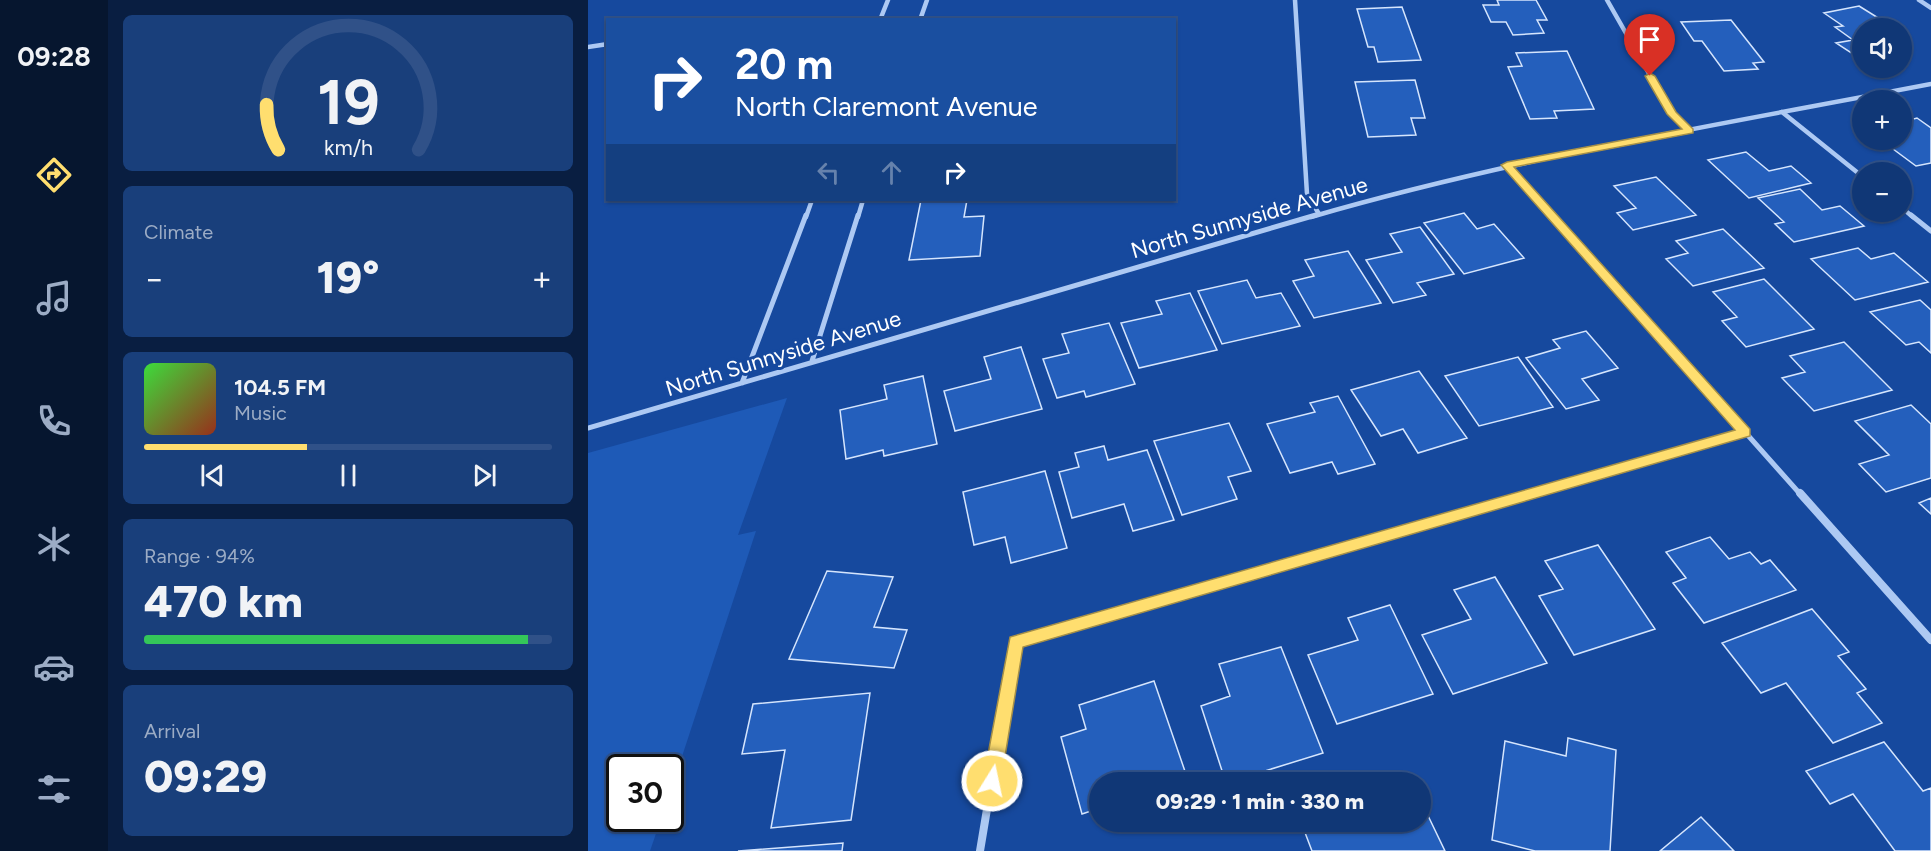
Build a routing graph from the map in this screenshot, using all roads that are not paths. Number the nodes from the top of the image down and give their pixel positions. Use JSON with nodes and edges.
{"nodes":[{"id":1,"x":888,"y":0,"type":"edge"},
{"id":2,"x":927,"y":0,"type":"edge"},
{"id":3,"x":1295,"y":0,"type":"edge"},
{"id":4,"x":1607,"y":0,"type":"edge"},
{"id":5,"x":1919,"y":0,"type":"edge"},
{"id":6,"x":1931,"y":8,"type":"edge"},
{"id":7,"x":881,"y":18,"type":"edge"},
{"id":8,"x":921,"y":18,"type":"edge"},
{"id":9,"x":606,"y":44,"type":"edge"},
{"id":10,"x":588,"y":47,"type":"edge"},
{"id":11,"x":1931,"y":84,"type":"edge"},
{"id":12,"x":1782,"y":112,"type":"junction"},
{"id":13,"x":1690,"y":131,"type":"junction"},
{"id":14,"x":1507,"y":165,"type":"junction"},
{"id":15,"x":1852,"y":168,"type":"edge"},
{"id":16,"x":812,"y":201,"type":"edge"},
{"id":17,"x":863,"y":201,"type":"edge"},
{"id":18,"x":1319,"y":214,"type":"junction"},
{"id":19,"x":1912,"y":216,"type":"edge"},
{"id":20,"x":1931,"y":231,"type":"edge"},
{"id":21,"x":812,"y":361,"type":"junction"},
{"id":22,"x":742,"y":383,"type":"junction"},
{"id":23,"x":588,"y":428,"type":"edge"},
{"id":24,"x":1745,"y":433,"type":"junction"},
{"id":25,"x":1931,"y":640,"type":"edge"},
{"id":26,"x":980,"y":851,"type":"edge"}],
"edges":[{"from":1,"to":7,"type":"street"},
{"from":2,"to":8,"type":"street"},
{"from":3,"to":18,"type":"street"},
{"from":4,"to":13,"type":"street"},
{"from":5,"to":6,"type":"street"},
{"from":9,"to":10,"type":"street"},
{"from":11,"to":12,"type":"street","name":"North Sunnyside Avenue"},
{"from":12,"to":13,"type":"street","name":"North Sunnyside Avenue"},
{"from":12,"to":15,"type":"street"},
{"from":13,"to":14,"type":"street","name":"North Sunnyside Avenue"},
{"from":14,"to":18,"type":"street","name":"North Sunnyside Avenue"},
{"from":14,"to":24,"type":"street"},
{"from":16,"to":22,"type":"street"},
{"from":17,"to":21,"type":"street"},
{"from":18,"to":21,"type":"street","name":"North Sunnyside Avenue"},
{"from":19,"to":20,"type":"street"},
{"from":21,"to":22,"type":"street","name":"North Sunnyside Avenue"},
{"from":22,"to":23,"type":"street","name":"North Sunnyside Avenue"},
{"from":24,"to":25,"type":"street"},
{"from":24,"to":26,"type":"street"}]}
